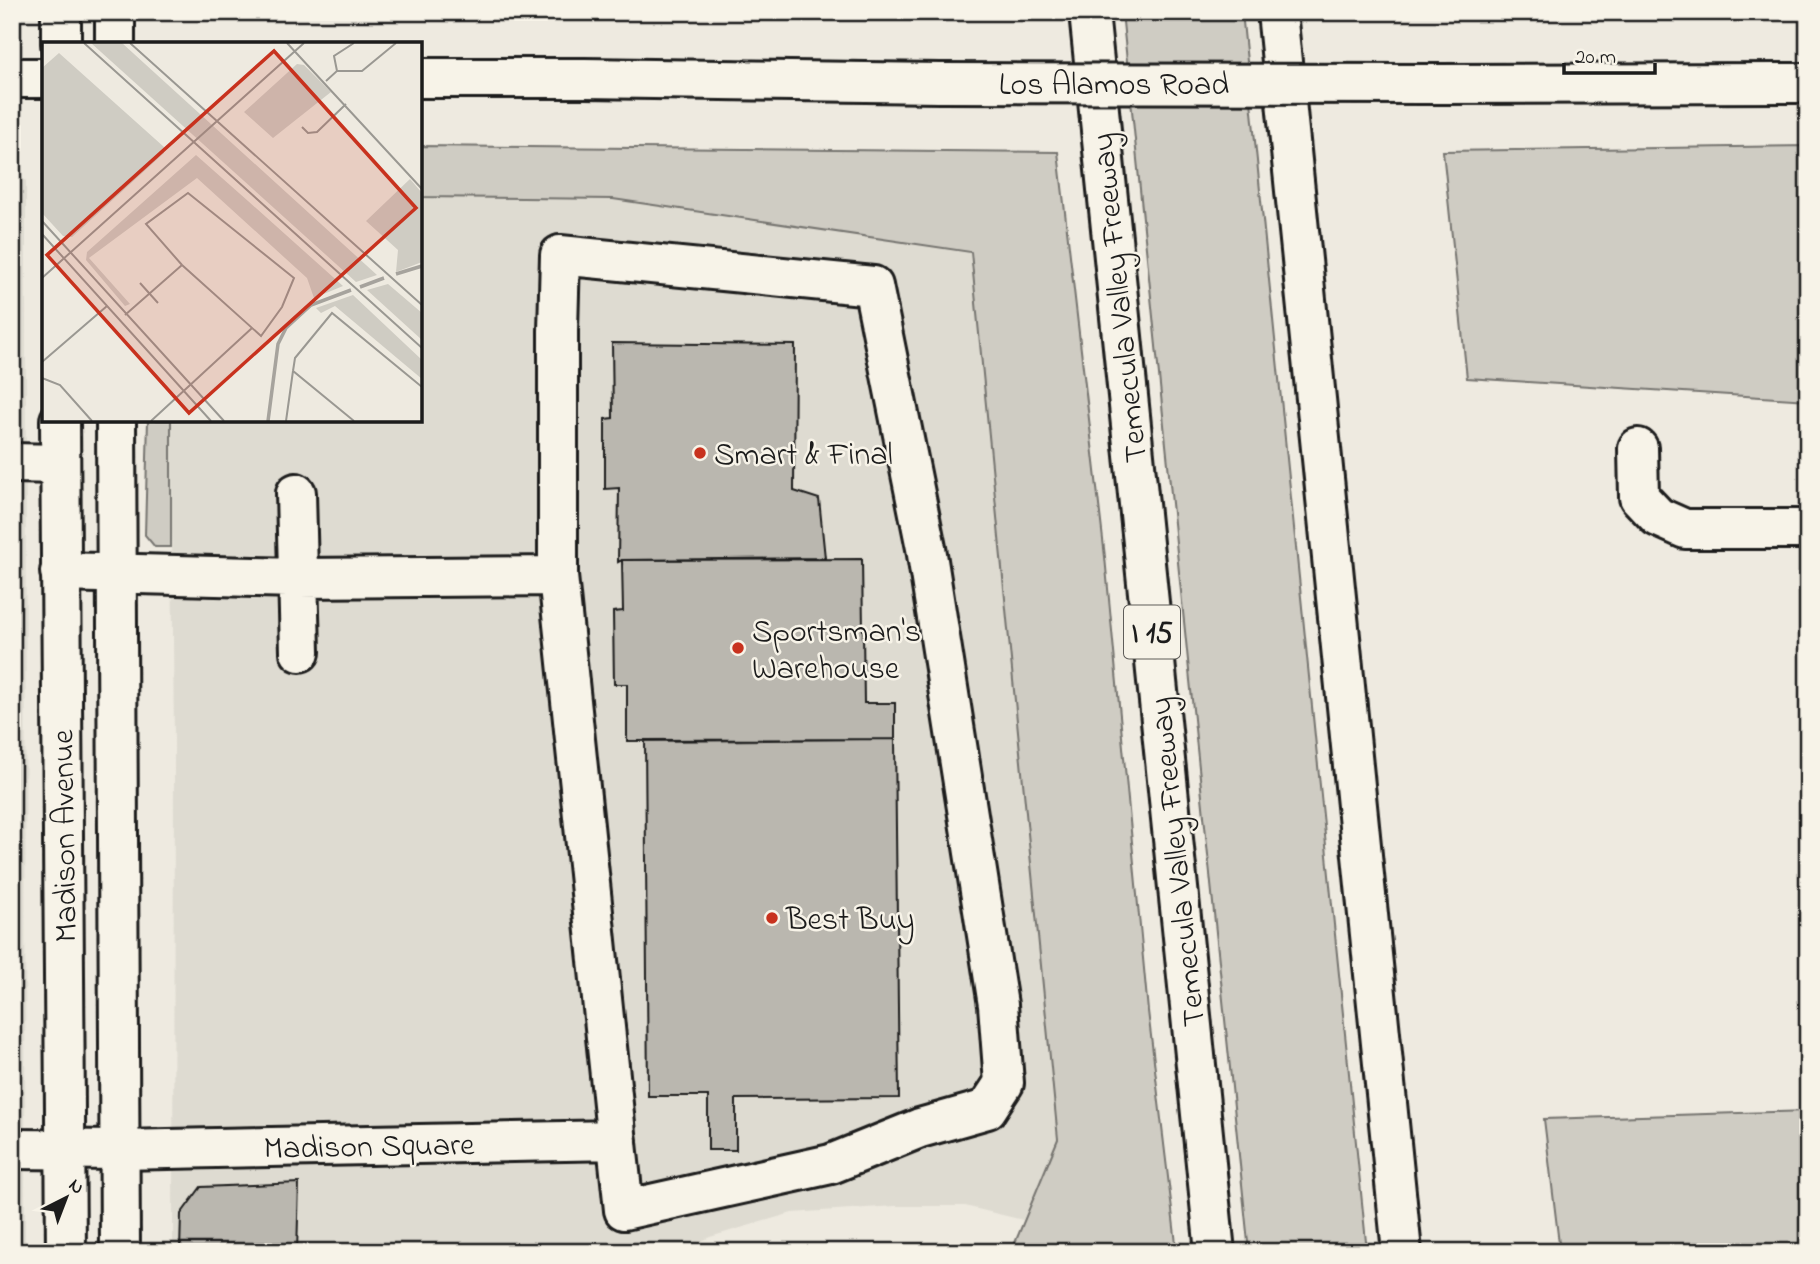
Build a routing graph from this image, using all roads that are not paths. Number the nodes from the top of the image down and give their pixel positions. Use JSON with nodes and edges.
{"nodes":[{"id":1,"x":61,"y":12,"type":"edge"},
{"id":2,"x":115,"y":12,"type":"edge"},
{"id":3,"x":1089,"y":12,"type":"edge"},
{"id":4,"x":1277,"y":12,"type":"edge"},
{"id":5,"x":61,"y":42,"type":"edge"},
{"id":6,"x":116,"y":42,"type":"edge"},
{"id":7,"x":12,"y":78,"type":"edge"},
{"id":8,"x":42,"y":78,"type":"edge"},
{"id":9,"x":422,"y":78,"type":"edge"},
{"id":10,"x":1808,"y":83,"type":"edge"},
{"id":11,"x":60,"y":422,"type":"edge"},
{"id":12,"x":116,"y":422,"type":"edge"},
{"id":13,"x":1638,"y":448,"type":"dead end"},
{"id":14,"x":12,"y":463,"type":"edge"},
{"id":15,"x":60,"y":464,"type":"junction"},
{"id":16,"x":296,"y":493,"type":"dead end"},
{"id":17,"x":1808,"y":529,"type":"edge"},
{"id":18,"x":60,"y":572,"type":"junction"},
{"id":19,"x":116,"y":574,"type":"junction"},
{"id":20,"x":558,"y":576,"type":"junction"},
{"id":21,"x":298,"y":578,"type":"junction"},
{"id":22,"x":300,"y":652,"type":"dead end"},
{"id":23,"x":617,"y":1140,"type":"junction"},
{"id":24,"x":12,"y":1149,"type":"edge"},
{"id":25,"x":66,"y":1150,"type":"junction"},
{"id":26,"x":120,"y":1150,"type":"junction"},
{"id":27,"x":66,"y":1252,"type":"edge"},
{"id":28,"x":120,"y":1252,"type":"edge"},
{"id":29,"x":1215,"y":1252,"type":"edge"},
{"id":30,"x":1402,"y":1252,"type":"edge"}],
"edges":[{"from":1,"to":5,"type":"main road"},
{"from":2,"to":6,"type":"main road"},
{"from":3,"to":29,"type":"main road","name":"Temecula Valley Freeway","number":"I 15"},
{"from":4,"to":30,"type":"main road"},
{"from":7,"to":8,"type":"main road"},
{"from":9,"to":10,"type":"main road","name":"Los Alamos Road","bridge":true},
{"from":11,"to":15,"type":"main road","name":"Madison Avenue"},
{"from":12,"to":19,"type":"main road","name":"Madison Avenue"},
{"from":13,"to":17,"type":"main road"},
{"from":14,"to":15,"type":"main road"},
{"from":15,"to":18,"type":"main road","name":"Madison Avenue"},
{"from":16,"to":21,"type":"main road"},
{"from":18,"to":19,"type":"main road"},
{"from":18,"to":25,"type":"main road","name":"Madison Avenue"},
{"from":19,"to":21,"type":"main road"},
{"from":19,"to":26,"type":"main road","name":"Madison Avenue"},
{"from":20,"to":21,"type":"main road"},
{"from":20,"to":23,"type":"main road"},
{"from":20,"to":23,"type":"main road"},
{"from":21,"to":22,"type":"main road"},
{"from":23,"to":26,"type":"main road","name":"Madison Square"},
{"from":24,"to":25,"type":"main road","name":"Madison Square"},
{"from":25,"to":26,"type":"main road","name":"Madison Square"},
{"from":25,"to":27,"type":"main road","name":"Madison Avenue"},
{"from":26,"to":28,"type":"main road","name":"Madison Avenue"}]}
